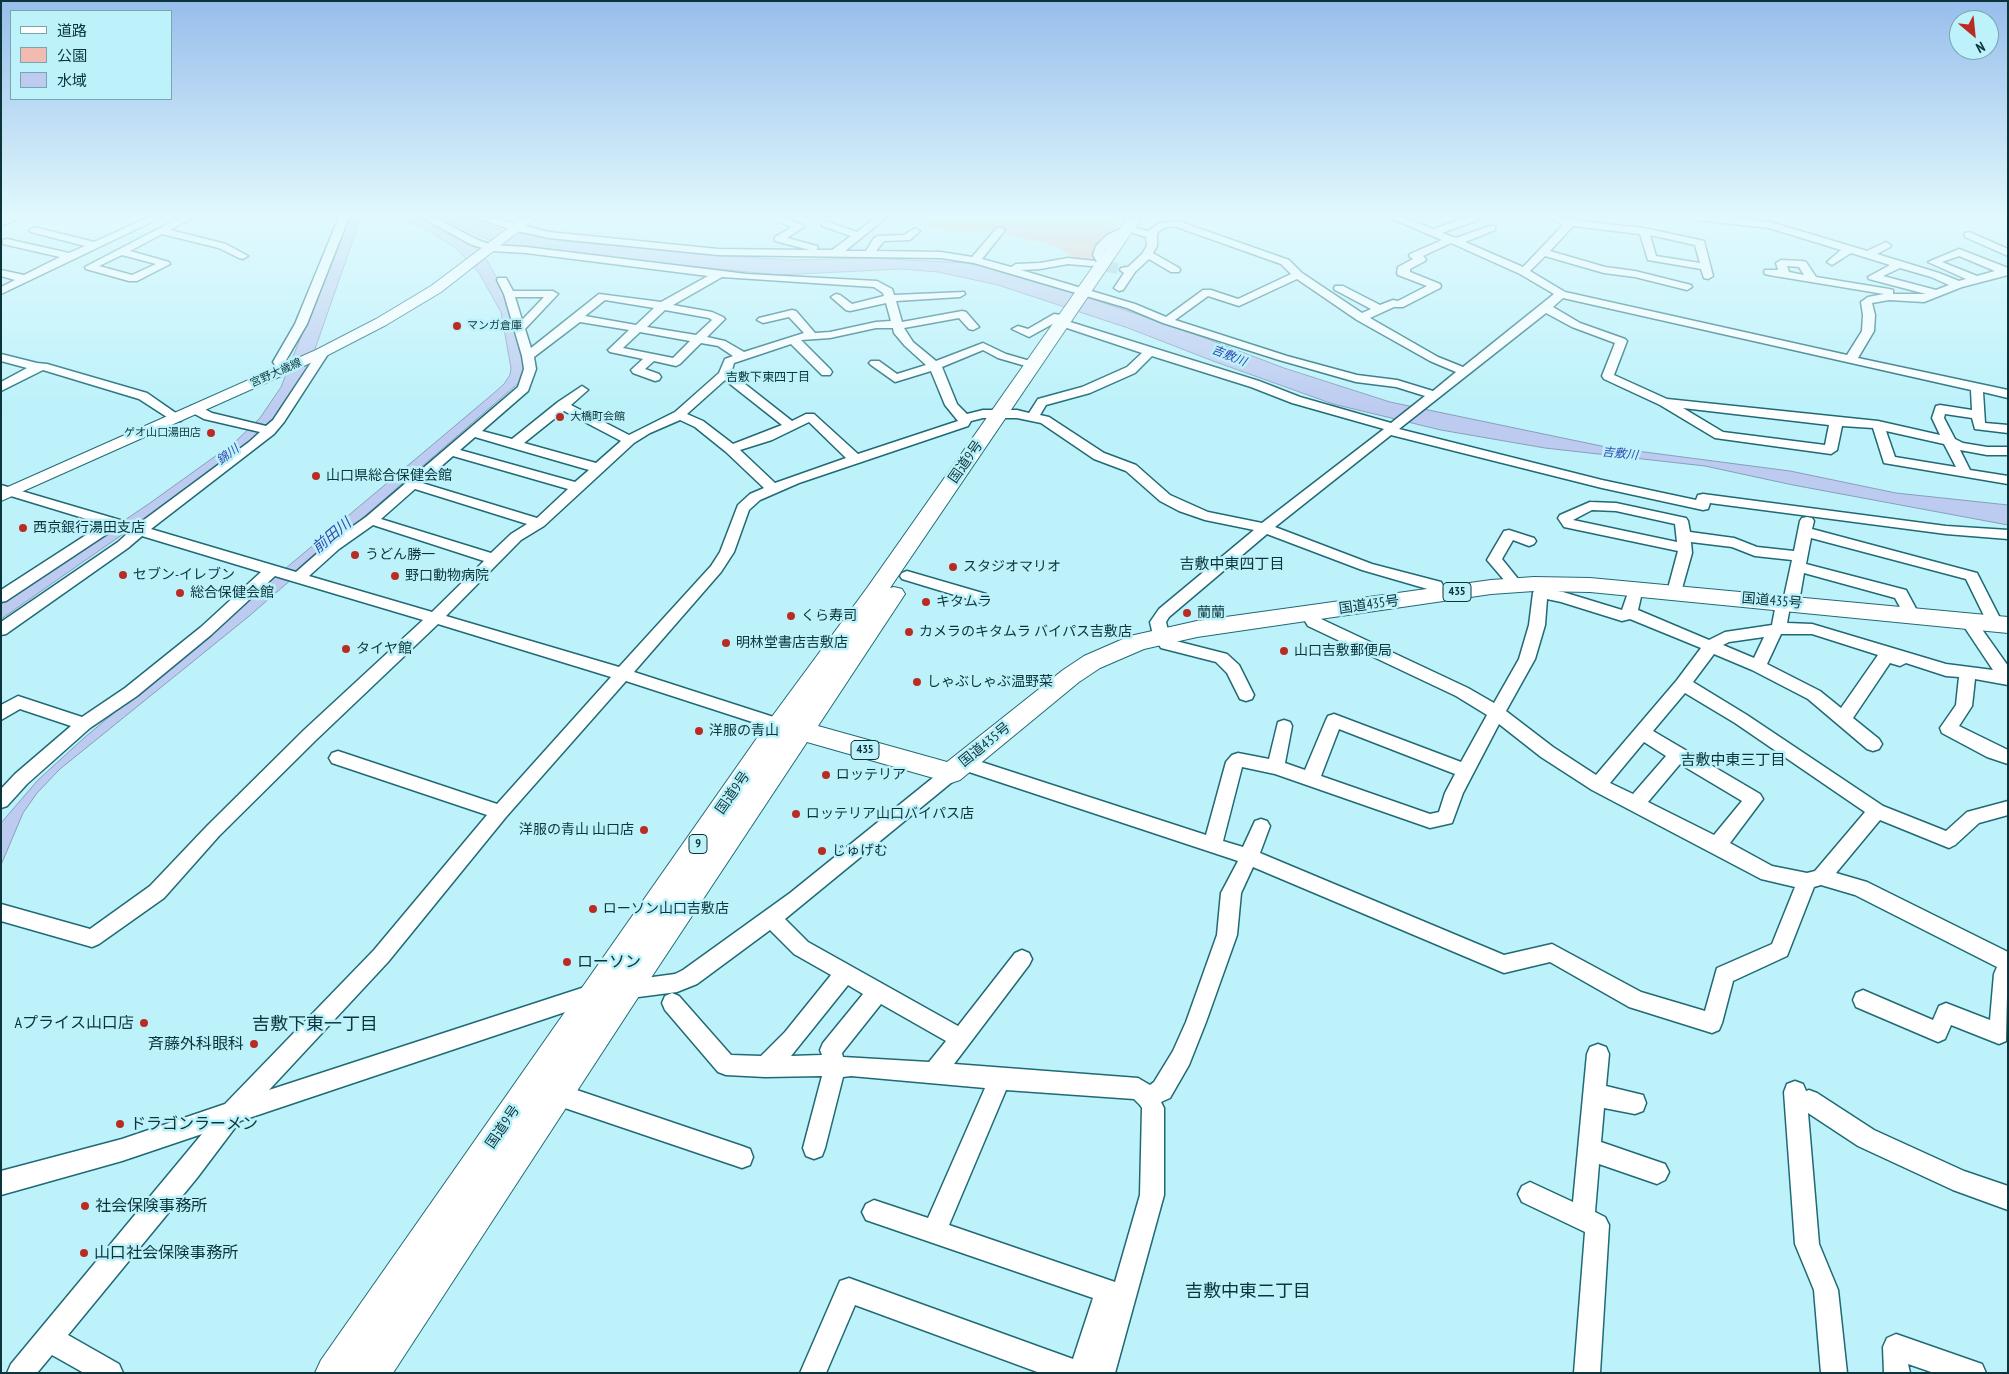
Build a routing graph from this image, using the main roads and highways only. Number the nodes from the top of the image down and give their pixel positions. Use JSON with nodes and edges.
{"nodes":[{"id":1,"x":446,"y":281,"type":"edge"},
{"id":2,"x":1100,"y":281,"type":"edge"},
{"id":3,"x":1070,"y":323,"type":"junction"},
{"id":4,"x":1016,"y":415,"type":"junction"},
{"id":5,"x":4,"y":492,"type":"edge"},
{"id":6,"x":2002,"y":624,"type":"edge"},
{"id":7,"x":790,"y":728,"type":"junction"},
{"id":8,"x":334,"y":1373,"type":"edge"},
{"id":9,"x":371,"y":1373,"type":"edge"}],
"edges":[{"from":1,"to":5,"type":"main road","name":"宮野大歳線"},
{"from":2,"to":3,"type":"highway","name":"国道9号","number":"9"},
{"from":3,"to":4,"type":"highway","name":"国道9号","number":"9"},
{"from":3,"to":4,"type":"highway","name":"国道9号","number":"9"},
{"from":4,"to":7,"type":"highway","name":"国道9号","number":"9"},
{"from":4,"to":7,"type":"highway","name":"国道9号","number":"9"},
{"from":6,"to":7,"type":"highway","name":"国道435号","number":"435"},
{"from":7,"to":8,"type":"highway","name":"国道9号","number":"9"},
{"from":7,"to":9,"type":"highway","name":"国道9号","number":"9"}]}
